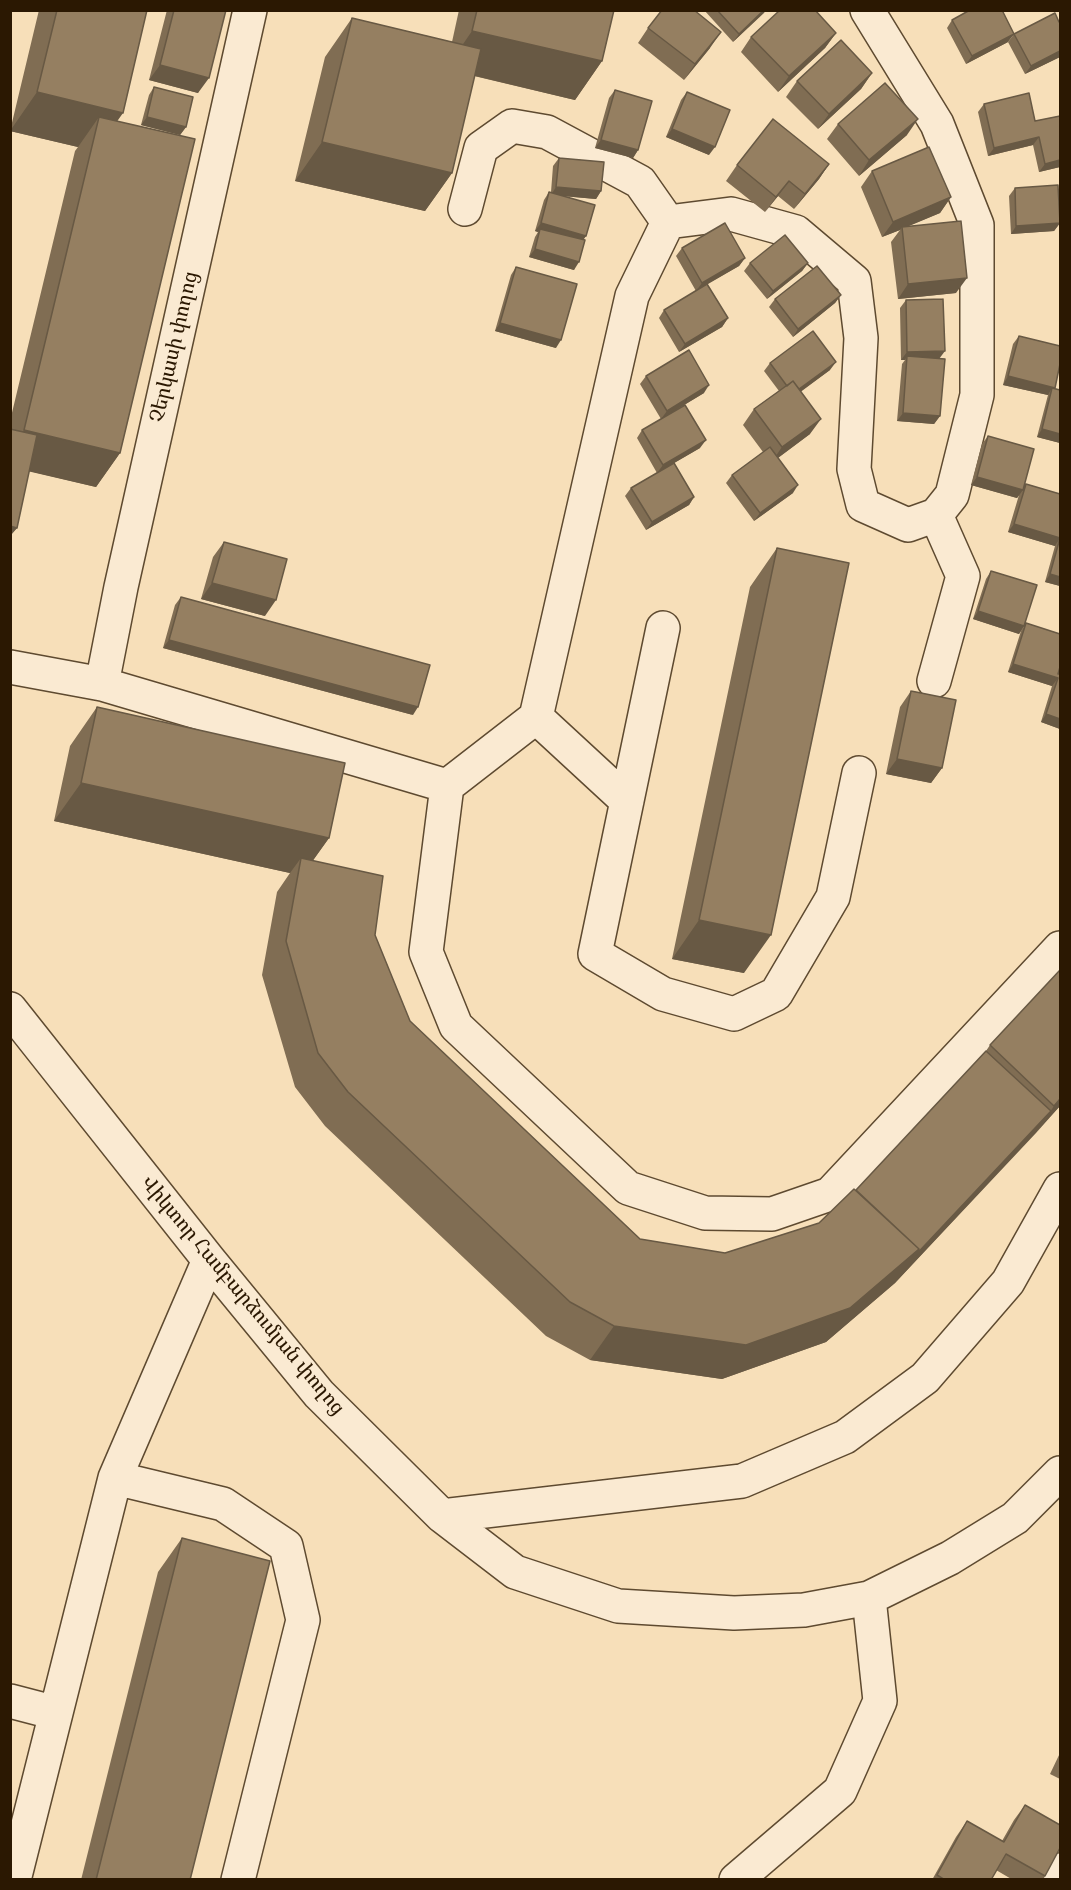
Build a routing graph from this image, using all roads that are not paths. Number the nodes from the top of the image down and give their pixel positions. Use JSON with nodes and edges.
{"nodes":[{"id":1,"x":250,"y":10,"type":"edge"},
{"id":2,"x":867,"y":10,"type":"edge"},
{"id":3,"x":465,"y":209,"type":"dead end"},
{"id":4,"x":668,"y":222,"type":"junction"},
{"id":5,"x":936,"y":515,"type":"junction"},
{"id":6,"x":663,"y":628,"type":"dead end"},
{"id":7,"x":10,"y":667,"type":"edge"},
{"id":8,"x":934,"y":681,"type":"dead end"},
{"id":9,"x":102,"y":684,"type":"junction"},
{"id":10,"x":536,"y":717,"type":"junction"},
{"id":11,"x":859,"y":773,"type":"dead end"},
{"id":12,"x":447,"y":786,"type":"junction"},
{"id":13,"x":627,"y":801,"type":"junction"},
{"id":14,"x":1060,"y":948,"type":"edge"},
{"id":15,"x":10,"y":1009,"type":"edge"},
{"id":16,"x":1060,"y":1190,"type":"edge"},
{"id":17,"x":209,"y":1260,"type":"junction"},
{"id":18,"x":1060,"y":1473,"type":"edge"},
{"id":19,"x":115,"y":1478,"type":"junction"},
{"id":20,"x":442,"y":1516,"type":"junction"},
{"id":21,"x":869,"y":1598,"type":"junction"},
{"id":22,"x":10,"y":1701,"type":"edge"},
{"id":23,"x":56,"y":1713,"type":"junction"},
{"id":24,"x":1060,"y":1870,"type":"edge"},
{"id":25,"x":14,"y":1880,"type":"edge"},
{"id":26,"x":238,"y":1880,"type":"edge"},
{"id":27,"x":736,"y":1880,"type":"edge"},
{"id":28,"x":1056,"y":1880,"type":"edge"}],
"edges":[{"from":1,"to":9,"type":"street","name":"Չերկասի փողոց"},
{"from":2,"to":5,"type":"street"},
{"from":3,"to":4,"type":"street"},
{"from":4,"to":5,"type":"street"},
{"from":4,"to":10,"type":"street"},
{"from":5,"to":8,"type":"street"},
{"from":6,"to":13,"type":"street"},
{"from":7,"to":9,"type":"street"},
{"from":9,"to":12,"type":"street"},
{"from":10,"to":12,"type":"street"},
{"from":10,"to":13,"type":"street"},
{"from":11,"to":13,"type":"street"},
{"from":12,"to":14,"type":"street"},
{"from":15,"to":17,"type":"street","name":"Վիկտոր Համբարձումյան փողոց"},
{"from":16,"to":20,"type":"street"},
{"from":17,"to":19,"type":"street"},
{"from":17,"to":20,"type":"street","name":"Վիկտոր Համբարձումյան փողոց"},
{"from":18,"to":21,"type":"street","name":"Վիկտոր Համբարձումյան փողոց"},
{"from":19,"to":23,"type":"street"},
{"from":19,"to":26,"type":"street"},
{"from":20,"to":21,"type":"street","name":"Վիկտոր Համբարձումյան փողոց"},
{"from":21,"to":27,"type":"street"},
{"from":22,"to":23,"type":"street"},
{"from":23,"to":25,"type":"street"},
{"from":24,"to":28,"type":"street"}]}
